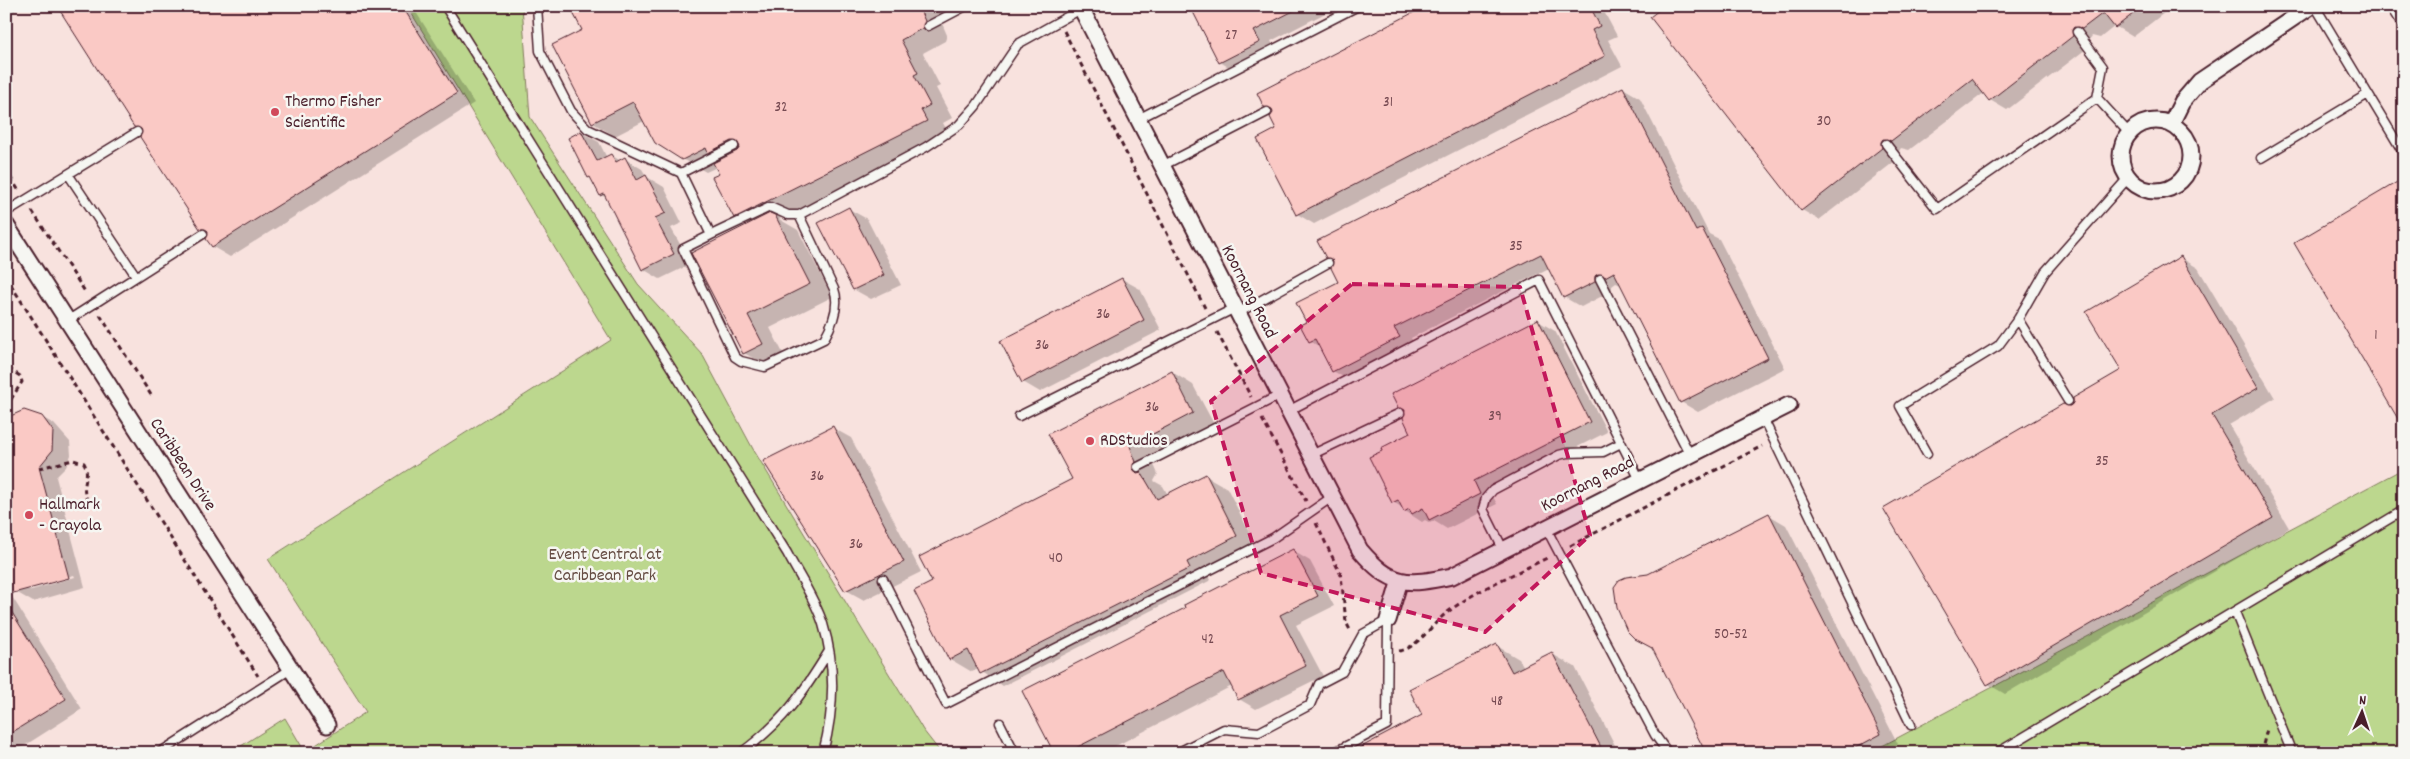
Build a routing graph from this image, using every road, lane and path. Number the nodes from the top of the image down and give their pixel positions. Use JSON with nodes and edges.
{"nodes":[{"id":1,"x":445,"y":6,"type":"edge"},
{"id":2,"x":537,"y":6,"type":"edge"},
{"id":3,"x":966,"y":6,"type":"edge"},
{"id":4,"x":1358,"y":6,"type":"edge"},
{"id":5,"x":2311,"y":6,"type":"edge"},
{"id":6,"x":2315,"y":6,"type":"edge"},
{"id":7,"x":2390,"y":6,"type":"edge"},
{"id":8,"x":1080,"y":8,"type":"edge"},
{"id":9,"x":1058,"y":21,"type":"junction"},
{"id":10,"x":928,"y":26,"type":"dead end"},
{"id":11,"x":2404,"y":28,"type":"edge"},
{"id":12,"x":2077,"y":32,"type":"dead end"},
{"id":13,"x":2368,"y":94,"type":"junction"},
{"id":14,"x":2097,"y":98,"type":"junction"},
{"id":15,"x":1267,"y":112,"type":"dead end"},
{"id":16,"x":1138,"y":119,"type":"junction"},
{"id":17,"x":2171,"y":124,"type":"junction"},
{"id":18,"x":137,"y":132,"type":"dead end"},
{"id":19,"x":2128,"y":132,"type":"junction"},
{"id":20,"x":1886,"y":144,"type":"dead end"},
{"id":21,"x":734,"y":146,"type":"dead end"},
{"id":22,"x":2404,"y":154,"type":"edge"},
{"id":23,"x":2261,"y":158,"type":"dead end"},
{"id":24,"x":1162,"y":166,"type":"junction"},
{"id":25,"x":6,"y":170,"type":"edge"},
{"id":26,"x":681,"y":173,"type":"junction"},
{"id":27,"x":68,"y":174,"type":"junction"},
{"id":28,"x":2128,"y":178,"type":"junction"},
{"id":29,"x":25,"y":200,"type":"junction"},
{"id":30,"x":6,"y":212,"type":"edge"},
{"id":31,"x":798,"y":215,"type":"junction"},
{"id":32,"x":8,"y":233,"type":"edge"},
{"id":33,"x":203,"y":234,"type":"dead end"},
{"id":34,"x":711,"y":235,"type":"junction"},
{"id":35,"x":1328,"y":263,"type":"dead end"},
{"id":36,"x":136,"y":276,"type":"junction"},
{"id":37,"x":6,"y":277,"type":"edge"},
{"id":38,"x":1600,"y":279,"type":"dead end"},
{"id":39,"x":93,"y":304,"type":"junction"},
{"id":40,"x":1236,"y":310,"type":"junction"},
{"id":41,"x":2018,"y":318,"type":"junction"},
{"id":42,"x":1211,"y":320,"type":"junction"},
{"id":43,"x":67,"y":321,"type":"junction"},
{"id":44,"x":12,"y":370,"type":"dead end"},
{"id":45,"x":151,"y":395,"type":"dead end"},
{"id":46,"x":1280,"y":395,"type":"junction"},
{"id":47,"x":2068,"y":401,"type":"dead end"},
{"id":48,"x":1789,"y":405,"type":"dead end"},
{"id":49,"x":6,"y":407,"type":"edge"},
{"id":50,"x":1256,"y":407,"type":"junction"},
{"id":51,"x":1288,"y":411,"type":"junction"},
{"id":52,"x":1400,"y":412,"type":"dead end"},
{"id":53,"x":1019,"y":416,"type":"dead end"},
{"id":54,"x":1763,"y":418,"type":"junction"},
{"id":55,"x":1774,"y":440,"type":"junction"},
{"id":56,"x":1621,"y":443,"type":"junction"},
{"id":57,"x":1927,"y":454,"type":"dead end"},
{"id":58,"x":1690,"y":455,"type":"junction"},
{"id":59,"x":1311,"y":456,"type":"junction"},
{"id":60,"x":1138,"y":467,"type":"dead end"},
{"id":61,"x":39,"y":468,"type":"dead end"},
{"id":62,"x":1640,"y":480,"type":"junction"},
{"id":63,"x":1332,"y":497,"type":"junction"},
{"id":64,"x":87,"y":499,"type":"dead end"},
{"id":65,"x":2404,"y":510,"type":"edge"},
{"id":66,"x":1311,"y":511,"type":"junction"},
{"id":67,"x":1546,"y":528,"type":"junction"},
{"id":68,"x":1503,"y":550,"type":"junction"},
{"id":69,"x":1558,"y":552,"type":"junction"},
{"id":70,"x":883,"y":579,"type":"dead end"},
{"id":71,"x":1400,"y":580,"type":"junction"},
{"id":72,"x":2235,"y":612,"type":"junction"},
{"id":73,"x":1388,"y":620,"type":"junction"},
{"id":74,"x":1360,"y":640,"type":"junction"},
{"id":75,"x":1387,"y":650,"type":"junction"},
{"id":76,"x":829,"y":651,"type":"junction"},
{"id":77,"x":291,"y":669,"type":"junction"},
{"id":78,"x":264,"y":686,"type":"junction"},
{"id":79,"x":1000,"y":723,"type":"dead end"},
{"id":80,"x":327,"y":725,"type":"dead end"},
{"id":81,"x":1911,"y":725,"type":"dead end"},
{"id":82,"x":159,"y":753,"type":"edge"},
{"id":83,"x":741,"y":753,"type":"edge"},
{"id":84,"x":823,"y":753,"type":"edge"},
{"id":85,"x":1015,"y":753,"type":"edge"},
{"id":86,"x":1177,"y":753,"type":"edge"},
{"id":87,"x":1333,"y":753,"type":"edge"},
{"id":88,"x":1668,"y":753,"type":"edge"},
{"id":89,"x":1997,"y":753,"type":"edge"},
{"id":90,"x":2292,"y":753,"type":"edge"}],
"edges":[{"from":1,"to":76,"type":"lane"},
{"from":2,"to":26,"type":"lane"},
{"from":3,"to":10,"type":"lane"},
{"from":4,"to":16,"type":"lane"},
{"from":5,"to":17,"type":"street"},
{"from":6,"to":13,"type":"lane"},
{"from":7,"to":11,"type":"lane"},
{"from":8,"to":9,"type":"lane"},
{"from":8,"to":16,"type":"street","name":"Koornang Road"},
{"from":9,"to":31,"type":"lane"},
{"from":9,"to":42,"type":"path"},
{"from":12,"to":14,"type":"lane"},
{"from":13,"to":22,"type":"lane"},
{"from":13,"to":23,"type":"lane"},
{"from":14,"to":19,"type":"lane"},
{"from":14,"to":20,"type":"lane"},
{"from":15,"to":24,"type":"lane"},
{"from":16,"to":24,"type":"street","name":"Koornang Road"},
{"from":17,"to":19,"type":"street"},
{"from":17,"to":28,"type":"street"},
{"from":18,"to":27,"type":"lane"},
{"from":19,"to":28,"type":"street"},
{"from":21,"to":26,"type":"lane"},
{"from":24,"to":40,"type":"street","name":"Koornang Road"},
{"from":25,"to":29,"type":"path"},
{"from":26,"to":34,"type":"lane"},
{"from":27,"to":29,"type":"lane"},
{"from":27,"to":36,"type":"lane"},
{"from":28,"to":41,"type":"lane"},
{"from":29,"to":30,"type":"lane"},
{"from":29,"to":39,"type":"path"},
{"from":31,"to":34,"type":"lane"},
{"from":31,"to":34,"type":"lane"},
{"from":32,"to":43,"type":"street","name":"Caribbean Drive"},
{"from":33,"to":36,"type":"lane"},
{"from":35,"to":40,"type":"lane"},
{"from":36,"to":39,"type":"lane"},
{"from":37,"to":78,"type":"path"},
{"from":38,"to":58,"type":"lane"},
{"from":39,"to":43,"type":"lane"},
{"from":39,"to":45,"type":"path"},
{"from":40,"to":42,"type":"lane"},
{"from":40,"to":46,"type":"street","name":"Koornang Road"},
{"from":41,"to":47,"type":"lane"},
{"from":41,"to":57,"type":"lane"},
{"from":42,"to":50,"type":"path"},
{"from":42,"to":53,"type":"lane"},
{"from":43,"to":77,"type":"street","name":"Caribbean Drive"},
{"from":44,"to":49,"type":"path"},
{"from":46,"to":50,"type":"lane"},
{"from":46,"to":51,"type":"street","name":"Koornang Road"},
{"from":48,"to":54,"type":"street","name":"Koornang Road"},
{"from":50,"to":60,"type":"lane"},
{"from":50,"to":66,"type":"path"},
{"from":51,"to":56,"type":"lane"},
{"from":51,"to":59,"type":"street","name":"Koornang Road"},
{"from":52,"to":59,"type":"lane"},
{"from":54,"to":55,"type":"lane"},
{"from":54,"to":58,"type":"street","name":"Koornang Road"},
{"from":55,"to":69,"type":"path"},
{"from":55,"to":81,"type":"lane"},
{"from":56,"to":62,"type":"lane"},
{"from":56,"to":68,"type":"lane"},
{"from":58,"to":62,"type":"street","name":"Koornang Road"},
{"from":59,"to":63,"type":"street","name":"Koornang Road"},
{"from":61,"to":64,"type":"path"},
{"from":62,"to":67,"type":"street","name":"Koornang Road"},
{"from":63,"to":66,"type":"lane"},
{"from":63,"to":71,"type":"street","name":"Koornang Road"},
{"from":65,"to":72,"type":"lane"},
{"from":66,"to":70,"type":"lane"},
{"from":66,"to":74,"type":"path"},
{"from":67,"to":68,"type":"street","name":"Koornang Road"},
{"from":67,"to":69,"type":"lane"},
{"from":68,"to":71,"type":"street","name":"Koornang Road"},
{"from":69,"to":75,"type":"path"},
{"from":69,"to":88,"type":"lane"},
{"from":71,"to":73,"type":"street"},
{"from":72,"to":89,"type":"lane"},
{"from":72,"to":90,"type":"lane"},
{"from":73,"to":74,"type":"lane"},
{"from":73,"to":75,"type":"lane"},
{"from":74,"to":86,"type":"lane"},
{"from":75,"to":87,"type":"lane"},
{"from":76,"to":83,"type":"lane"},
{"from":76,"to":84,"type":"lane"},
{"from":77,"to":78,"type":"lane"},
{"from":77,"to":80,"type":"street","name":"Caribbean Drive"},
{"from":78,"to":82,"type":"lane"},
{"from":79,"to":85,"type":"lane"}]}
